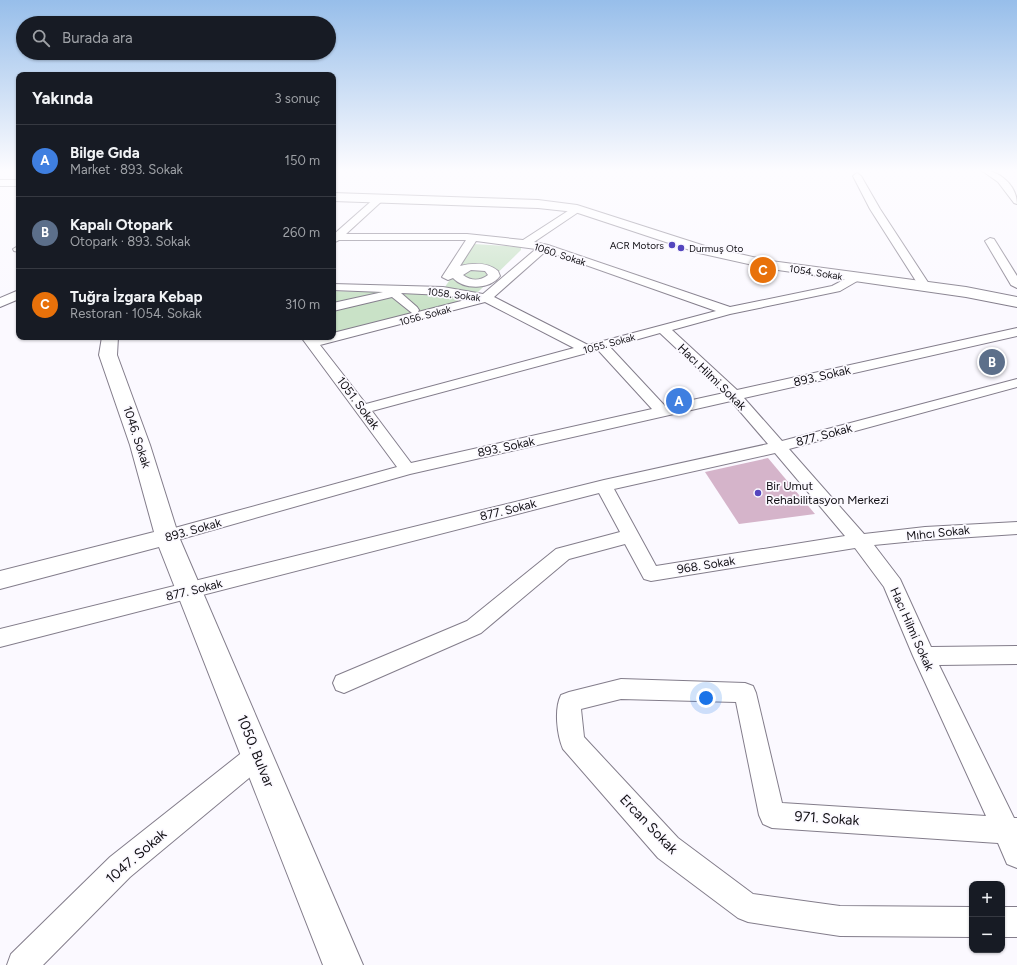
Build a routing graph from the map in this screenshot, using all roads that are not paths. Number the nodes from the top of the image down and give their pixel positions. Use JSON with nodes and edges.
{"nodes":[{"id":1,"x":361,"y":215,"type":"edge"},
{"id":2,"x":568,"y":215,"type":"edge"},
{"id":3,"x":596,"y":215,"type":"edge"},
{"id":4,"x":879,"y":215,"type":"edge"},
{"id":5,"x":336,"y":237,"type":"edge"},
{"id":6,"x":336,"y":238,"type":"edge"},
{"id":7,"x":473,"y":238,"type":"junction"},
{"id":8,"x":990,"y":241,"type":"dead end"},
{"id":9,"x":526,"y":243,"type":"junction"},
{"id":10,"x":544,"y":247,"type":"junction"},
{"id":11,"x":454,"y":272,"type":"junction"},
{"id":12,"x":493,"y":277,"type":"junction"},
{"id":13,"x":855,"y":278,"type":"junction"},
{"id":14,"x":507,"y":280,"type":"junction"},
{"id":15,"x":1017,"y":285,"type":"edge"},
{"id":16,"x":925,"y":287,"type":"junction"},
{"id":17,"x":395,"y":291,"type":"junction"},
{"id":18,"x":16,"y":295,"type":"edge"},
{"id":19,"x":336,"y":297,"type":"edge"},
{"id":20,"x":336,"y":297,"type":"edge"},
{"id":21,"x":443,"y":297,"type":"junction"},
{"id":22,"x":486,"y":298,"type":"junction"},
{"id":23,"x":404,"y":302,"type":"junction"},
{"id":24,"x":1017,"y":302,"type":"edge"},
{"id":25,"x":0,"y":303,"type":"edge"},
{"id":26,"x":413,"y":310,"type":"junction"},
{"id":27,"x":729,"y":311,"type":"junction"},
{"id":28,"x":336,"y":329,"type":"edge"},
{"id":29,"x":663,"y":329,"type":"junction"},
{"id":30,"x":1017,"y":332,"type":"edge"},
{"id":31,"x":336,"y":335,"type":"edge"},
{"id":32,"x":110,"y":340,"type":"edge"},
{"id":33,"x":317,"y":340,"type":"edge"},
{"id":34,"x":601,"y":345,"type":"junction"},
{"id":35,"x":586,"y":350,"type":"junction"},
{"id":36,"x":1017,"y":383,"type":"edge"},
{"id":37,"x":735,"y":396,"type":"junction"},
{"id":38,"x":363,"y":409,"type":"junction"},
{"id":39,"x":663,"y":413,"type":"junction"},
{"id":40,"x":778,"y":447,"type":"junction"},
{"id":41,"x":407,"y":469,"type":"junction"},
{"id":42,"x":604,"y":486,"type":"junction"},
{"id":43,"x":1017,"y":528,"type":"edge"},
{"id":44,"x":630,"y":536,"type":"junction"},
{"id":45,"x":167,"y":537,"type":"junction"},
{"id":46,"x":859,"y":540,"type":"junction"},
{"id":47,"x":0,"y":580,"type":"edge"},
{"id":48,"x":190,"y":591,"type":"junction"},
{"id":49,"x":0,"y":638,"type":"edge"},
{"id":50,"x":1017,"y":655,"type":"edge"},
{"id":51,"x":924,"y":656,"type":"junction"},
{"id":52,"x":344,"y":683,"type":"dead end"},
{"id":53,"x":745,"y":692,"type":"joint"},
{"id":54,"x":258,"y":755,"type":"junction"},
{"id":55,"x":1014,"y":839,"type":"edge"},
{"id":56,"x":969,"y":922,"type":"edge"},
{"id":57,"x":1005,"y":922,"type":"edge"},
{"id":58,"x":1017,"y":922,"type":"edge"},
{"id":59,"x":22,"y":965,"type":"edge"},
{"id":60,"x":343,"y":965,"type":"edge"}],
"edges":[{"from":1,"to":5,"type":"street"},
{"from":2,"to":9,"type":"street"},
{"from":3,"to":13,"type":"street","name":"1054. Sokak"},
{"from":4,"to":16,"type":"street"},
{"from":6,"to":7,"type":"street","name":"1060. Sokak"},
{"from":7,"to":9,"type":"street","name":"1060. Sokak"},
{"from":7,"to":11,"type":"street"},
{"from":8,"to":15,"type":"street"},
{"from":9,"to":10,"type":"street","name":"1060. Sokak"},
{"from":10,"to":14,"type":"street","name":"1056. Sokak"},
{"from":10,"to":27,"type":"street","name":"1060. Sokak"},
{"from":11,"to":12,"type":"street"},
{"from":11,"to":12,"type":"street"},
{"from":11,"to":21,"type":"street"},
{"from":12,"to":14,"type":"street"},
{"from":13,"to":16,"type":"street","name":"1054. Sokak"},
{"from":13,"to":27,"type":"street","name":"1055. Sokak"},
{"from":14,"to":22,"type":"street","name":"1056. Sokak"},
{"from":16,"to":24,"type":"street","name":"1054. Sokak"},
{"from":17,"to":19,"type":"street"},
{"from":17,"to":20,"type":"street","name":"1058. Sokak"},
{"from":17,"to":21,"type":"street","name":"1058. Sokak"},
{"from":17,"to":23,"type":"street"},
{"from":18,"to":25,"type":"street"},
{"from":21,"to":22,"type":"street","name":"1058. Sokak"},
{"from":21,"to":23,"type":"street"},
{"from":21,"to":26,"type":"street"},
{"from":22,"to":31,"type":"street","name":"1056. Sokak"},
{"from":22,"to":35,"type":"street","name":"1058. Sokak"},
{"from":23,"to":26,"type":"street"},
{"from":26,"to":28,"type":"street"},
{"from":27,"to":29,"type":"street","name":"1055. Sokak"},
{"from":29,"to":34,"type":"street","name":"1055. Sokak"},
{"from":29,"to":37,"type":"street","name":"Hacı Hilmi Sokak"},
{"from":30,"to":37,"type":"street","name":"893. Sokak"},
{"from":32,"to":45,"type":"street","name":"1046. Sokak"},
{"from":33,"to":38,"type":"street","name":"1051. Sokak"},
{"from":34,"to":35,"type":"street","name":"1055. Sokak"},
{"from":34,"to":39,"type":"street"},
{"from":35,"to":38,"type":"street","name":"1055. Sokak"},
{"from":36,"to":40,"type":"street","name":"877. Sokak"},
{"from":37,"to":39,"type":"street","name":"893. Sokak"},
{"from":37,"to":40,"type":"street","name":"Hacı Hilmi Sokak"},
{"from":38,"to":41,"type":"street","name":"1051. Sokak"},
{"from":39,"to":41,"type":"street","name":"893. Sokak"},
{"from":40,"to":42,"type":"street","name":"877. Sokak"},
{"from":40,"to":46,"type":"street","name":"Hacı Hilmi Sokak"},
{"from":41,"to":45,"type":"street","name":"893. Sokak"},
{"from":42,"to":44,"type":"street","name":"968. Sokak"},
{"from":42,"to":48,"type":"street","name":"877. Sokak"},
{"from":43,"to":46,"type":"street","name":"Mıhcı Sokak"},
{"from":44,"to":46,"type":"street","name":"968. Sokak"},
{"from":44,"to":52,"type":"street"},
{"from":45,"to":47,"type":"street","name":"893. Sokak"},
{"from":45,"to":48,"type":"street","name":"1050. Bulvar"},
{"from":46,"to":51,"type":"street","name":"Hacı Hilmi Sokak"},
{"from":48,"to":49,"type":"street","name":"877. Sokak"},
{"from":48,"to":54,"type":"street","name":"1050. Bulvar"},
{"from":50,"to":51,"type":"street"},
{"from":51,"to":55,"type":"street","name":"Hacı Hilmi Sokak"},
{"from":53,"to":55,"type":"street","name":"971. Sokak"},
{"from":53,"to":56,"type":"street","name":"Ercan Sokak"},
{"from":54,"to":59,"type":"street","name":"1047. Sokak"},
{"from":54,"to":60,"type":"street","name":"1050. Bulvar"},
{"from":57,"to":58,"type":"street"}]}
